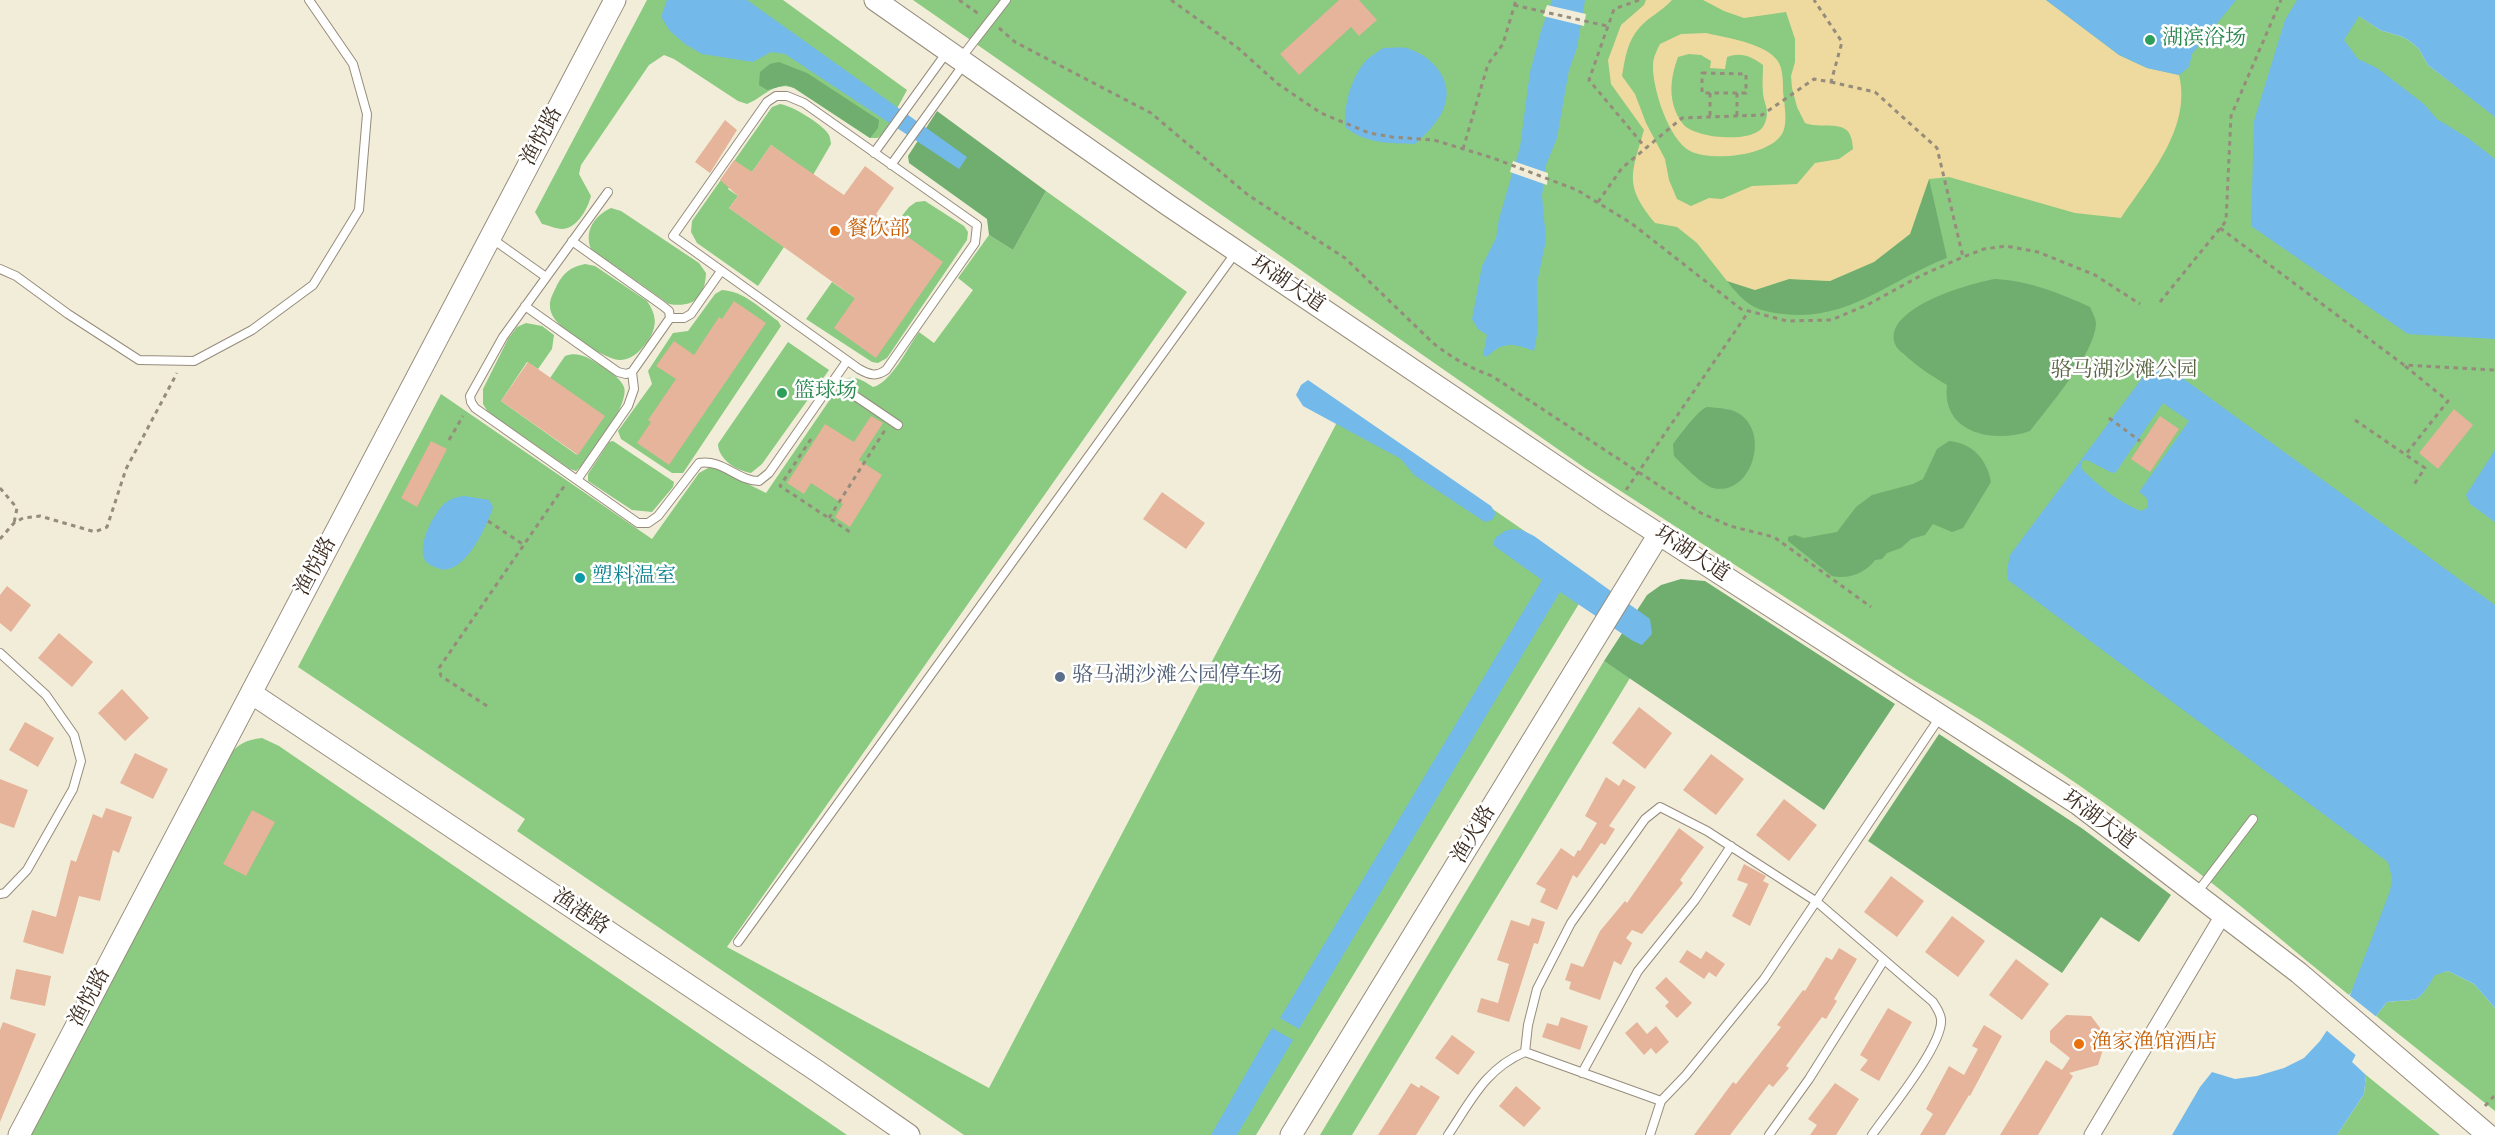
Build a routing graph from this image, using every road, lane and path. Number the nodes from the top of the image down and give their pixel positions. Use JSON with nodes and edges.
{"nodes":[{"id":1,"x":309,"y":0,"type":"edge"},
{"id":2,"x":615,"y":0,"type":"edge"},
{"id":3,"x":875,"y":0,"type":"edge"},
{"id":4,"x":959,"y":0,"type":"edge"},
{"id":5,"x":1006,"y":0,"type":"edge"},
{"id":6,"x":1171,"y":0,"type":"edge"},
{"id":7,"x":1516,"y":0,"type":"edge"},
{"id":8,"x":1639,"y":0,"type":"edge"},
{"id":9,"x":1814,"y":0,"type":"edge"},
{"id":10,"x":2281,"y":0,"type":"edge"},
{"id":11,"x":1515,"y":5,"type":"junction"},
{"id":12,"x":989,"y":21,"type":"junction"},
{"id":13,"x":1607,"y":26,"type":"junction"},
{"id":14,"x":958,"y":58,"type":"junction"},
{"id":15,"x":1831,"y":82,"type":"junction"},
{"id":16,"x":1710,"y":93,"type":"junction"},
{"id":17,"x":1737,"y":93,"type":"junction"},
{"id":18,"x":1737,"y":116,"type":"junction"},
{"id":19,"x":1710,"y":117,"type":"junction"},
{"id":20,"x":1645,"y":147,"type":"junction"},
{"id":21,"x":1463,"y":149,"type":"junction"},
{"id":22,"x":874,"y":153,"type":"junction"},
{"id":23,"x":891,"y":165,"type":"junction"},
{"id":24,"x":608,"y":192,"type":"dead end"},
{"id":25,"x":1597,"y":203,"type":"junction"},
{"id":26,"x":2220,"y":228,"type":"junction"},
{"id":27,"x":490,"y":238,"type":"junction"},
{"id":28,"x":572,"y":241,"type":"junction"},
{"id":29,"x":1237,"y":251,"type":"junction"},
{"id":30,"x":1964,"y":257,"type":"junction"},
{"id":31,"x":0,"y":269,"type":"edge"},
{"id":32,"x":721,"y":271,"type":"junction"},
{"id":33,"x":546,"y":277,"type":"junction"},
{"id":34,"x":2160,"y":302,"type":"dead end"},
{"id":35,"x":2140,"y":304,"type":"dead end"},
{"id":36,"x":525,"y":306,"type":"junction"},
{"id":37,"x":1749,"y":311,"type":"junction"},
{"id":38,"x":670,"y":318,"type":"junction"},
{"id":39,"x":184,"y":361,"type":"junction"},
{"id":40,"x":847,"y":361,"type":"junction"},
{"id":41,"x":2404,"y":365,"type":"junction"},
{"id":42,"x":2495,"y":370,"type":"edge"},
{"id":43,"x":632,"y":372,"type":"junction"},
{"id":44,"x":833,"y":381,"type":"junction"},
{"id":45,"x":472,"y":405,"type":"junction"},
{"id":46,"x":810,"y":414,"type":"junction"},
{"id":47,"x":2109,"y":418,"type":"dead end"},
{"id":48,"x":2355,"y":420,"type":"dead end"},
{"id":49,"x":894,"y":423,"type":"joint"},
{"id":50,"x":449,"y":440,"type":"dead end"},
{"id":51,"x":2140,"y":441,"type":"dead end"},
{"id":52,"x":2406,"y":454,"type":"junction"},
{"id":53,"x":1639,"y":472,"type":"junction"},
{"id":54,"x":574,"y":478,"type":"junction"},
{"id":55,"x":2413,"y":486,"type":"dead end"},
{"id":56,"x":0,"y":488,"type":"edge"},
{"id":57,"x":1615,"y":506,"type":"junction"},
{"id":58,"x":828,"y":518,"type":"junction"},
{"id":59,"x":488,"y":521,"type":"dead end"},
{"id":60,"x":14,"y":522,"type":"junction"},
{"id":61,"x":850,"y":532,"type":"dead end"},
{"id":62,"x":1659,"y":534,"type":"junction"},
{"id":63,"x":0,"y":539,"type":"edge"},
{"id":64,"x":524,"y":545,"type":"junction"},
{"id":65,"x":1871,"y":607,"type":"dead end"},
{"id":66,"x":0,"y":652,"type":"edge"},
{"id":67,"x":251,"y":693,"type":"junction"},
{"id":68,"x":487,"y":706,"type":"dead end"},
{"id":69,"x":1941,"y":716,"type":"junction"},
{"id":70,"x":2253,"y":819,"type":"dead end"},
{"id":71,"x":1731,"y":846,"type":"junction"},
{"id":72,"x":0,"y":894,"type":"edge"},
{"id":73,"x":2196,"y":894,"type":"junction"},
{"id":74,"x":1817,"y":902,"type":"junction"},
{"id":75,"x":2223,"y":915,"type":"junction"},
{"id":76,"x":738,"y":942,"type":"dead end"},
{"id":77,"x":1884,"y":960,"type":"junction"},
{"id":78,"x":1525,"y":1052,"type":"junction"},
{"id":79,"x":1582,"y":1073,"type":"junction"},
{"id":80,"x":1660,"y":1101,"type":"junction"},
{"id":81,"x":20,"y":1135,"type":"edge"},
{"id":82,"x":909,"y":1135,"type":"edge"},
{"id":83,"x":1291,"y":1135,"type":"edge"},
{"id":84,"x":1448,"y":1135,"type":"edge"},
{"id":85,"x":1650,"y":1135,"type":"edge"},
{"id":86,"x":1769,"y":1135,"type":"edge"},
{"id":87,"x":1872,"y":1135,"type":"edge"},
{"id":88,"x":2092,"y":1135,"type":"edge"},
{"id":89,"x":2488,"y":1135,"type":"edge"}],
"edges":[{"from":1,"to":39,"type":"lane"},
{"from":2,"to":27,"type":"street","name":"渔悦路"},
{"from":3,"to":14,"type":"street","name":"环湖大道"},
{"from":4,"to":12,"type":"path"},
{"from":5,"to":12,"type":"lane"},
{"from":6,"to":21,"type":"path"},
{"from":7,"to":11,"type":"path"},
{"from":8,"to":13,"type":"path"},
{"from":9,"to":15,"type":"path"},
{"from":10,"to":26,"type":"path"},
{"from":11,"to":13,"type":"path"},
{"from":11,"to":21,"type":"path"},
{"from":12,"to":14,"type":"lane"},
{"from":12,"to":53,"type":"path"},
{"from":13,"to":20,"type":"path"},
{"from":14,"to":22,"type":"lane"},
{"from":14,"to":23,"type":"lane"},
{"from":14,"to":29,"type":"street","name":"环湖大道"},
{"from":15,"to":18,"type":"path"},
{"from":15,"to":30,"type":"path"},
{"from":16,"to":17,"type":"path"},
{"from":16,"to":17,"type":"path"},
{"from":16,"to":19,"type":"path"},
{"from":17,"to":18,"type":"path"},
{"from":18,"to":19,"type":"path"},
{"from":19,"to":20,"type":"path"},
{"from":20,"to":25,"type":"path"},
{"from":21,"to":25,"type":"path"},
{"from":22,"to":23,"type":"lane"},
{"from":22,"to":32,"type":"lane"},
{"from":23,"to":40,"type":"lane"},
{"from":24,"to":28,"type":"lane"},
{"from":25,"to":37,"type":"path"},
{"from":26,"to":34,"type":"path"},
{"from":26,"to":41,"type":"path"},
{"from":27,"to":33,"type":"lane"},
{"from":27,"to":67,"type":"street","name":"渔悦路"},
{"from":28,"to":33,"type":"lane"},
{"from":28,"to":38,"type":"lane"},
{"from":29,"to":57,"type":"street","name":"环湖大道"},
{"from":29,"to":76,"type":"lane"},
{"from":30,"to":35,"type":"path"},
{"from":30,"to":37,"type":"path"},
{"from":31,"to":39,"type":"lane"},
{"from":32,"to":38,"type":"lane"},
{"from":32,"to":40,"type":"lane"},
{"from":33,"to":36,"type":"lane"},
{"from":36,"to":43,"type":"lane"},
{"from":36,"to":45,"type":"lane"},
{"from":37,"to":53,"type":"path"},
{"from":38,"to":43,"type":"lane"},
{"from":39,"to":60,"type":"path"},
{"from":40,"to":44,"type":"lane"},
{"from":41,"to":42,"type":"path"},
{"from":41,"to":52,"type":"path"},
{"from":43,"to":54,"type":"lane"},
{"from":44,"to":46,"type":"lane"},
{"from":44,"to":49,"type":"lane"},
{"from":45,"to":50,"type":"path"},
{"from":45,"to":54,"type":"lane"},
{"from":46,"to":54,"type":"lane"},
{"from":46,"to":58,"type":"path"},
{"from":47,"to":51,"type":"path"},
{"from":48,"to":52,"type":"path"},
{"from":49,"to":58,"type":"path"},
{"from":52,"to":55,"type":"path"},
{"from":53,"to":57,"type":"path"},
{"from":53,"to":65,"type":"path"},
{"from":54,"to":64,"type":"path"},
{"from":56,"to":60,"type":"path"},
{"from":57,"to":62,"type":"street","name":"环湖大道"},
{"from":58,"to":61,"type":"path"},
{"from":59,"to":64,"type":"path"},
{"from":60,"to":63,"type":"path"},
{"from":62,"to":69,"type":"street","name":"环湖大道"},
{"from":62,"to":83,"type":"street","name":"渔火路"},
{"from":64,"to":68,"type":"path"},
{"from":66,"to":72,"type":"lane"},
{"from":67,"to":81,"type":"street","name":"渔悦路"},
{"from":67,"to":82,"type":"street","name":"渔港路"},
{"from":69,"to":73,"type":"street","name":"环湖大道"},
{"from":69,"to":74,"type":"lane"},
{"from":70,"to":73,"type":"lane"},
{"from":71,"to":74,"type":"lane"},
{"from":71,"to":78,"type":"lane"},
{"from":71,"to":79,"type":"lane"},
{"from":73,"to":75,"type":"street","name":"环湖大道"},
{"from":74,"to":77,"type":"lane"},
{"from":74,"to":80,"type":"lane"},
{"from":75,"to":88,"type":"street"},
{"from":75,"to":89,"type":"street","name":"环湖大道"},
{"from":77,"to":86,"type":"lane"},
{"from":77,"to":87,"type":"lane"},
{"from":78,"to":79,"type":"lane"},
{"from":78,"to":84,"type":"lane"},
{"from":79,"to":80,"type":"lane"},
{"from":80,"to":85,"type":"lane"}]}
